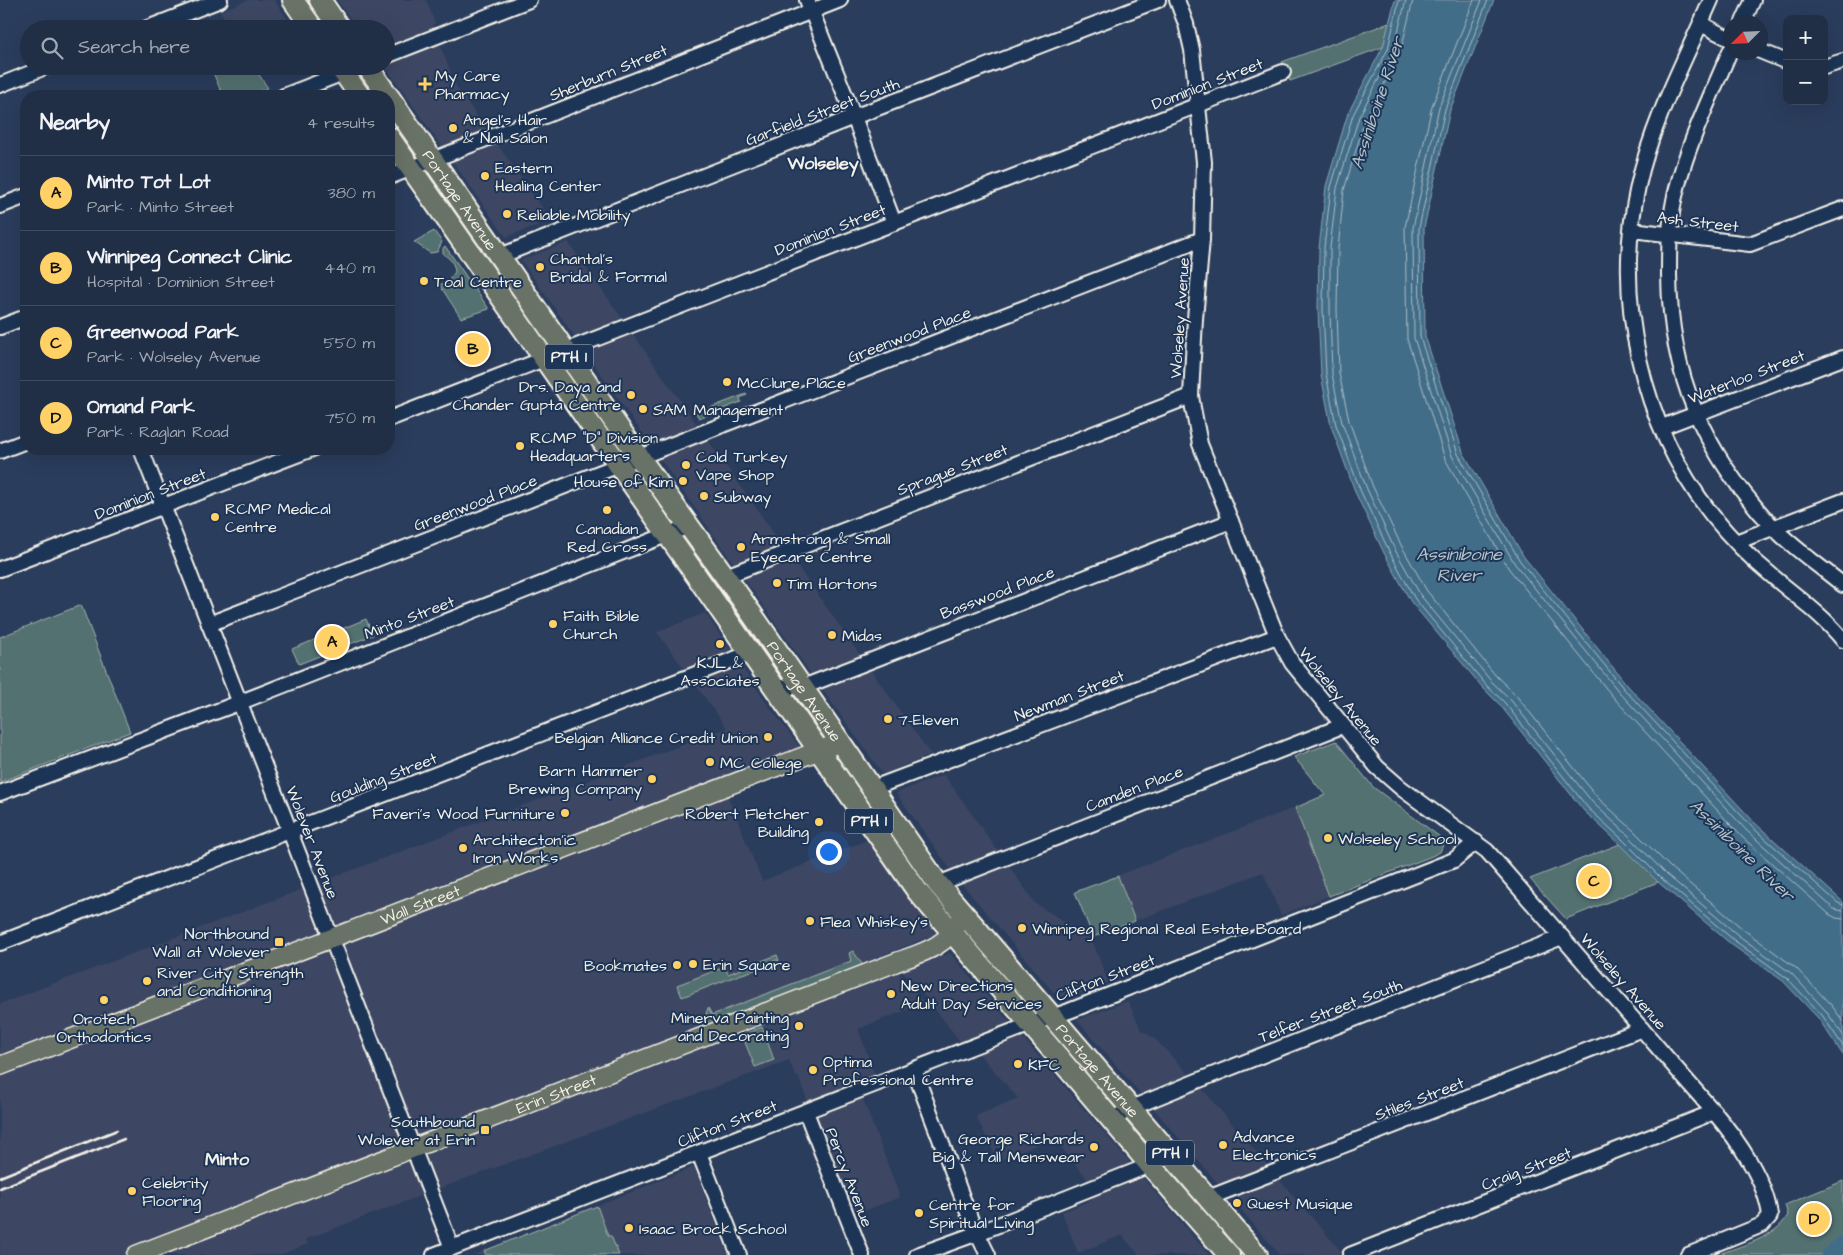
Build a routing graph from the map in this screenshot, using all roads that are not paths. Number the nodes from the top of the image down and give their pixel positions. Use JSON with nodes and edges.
{"nodes":[{"id":1,"x":220,"y":0,"type":"edge"},
{"id":2,"x":292,"y":0,"type":"edge"},
{"id":3,"x":320,"y":0,"type":"edge"},
{"id":4,"x":529,"y":0,"type":"edge"},
{"id":5,"x":840,"y":0,"type":"edge"},
{"id":6,"x":1158,"y":0,"type":"edge"},
{"id":7,"x":1177,"y":0,"type":"edge"},
{"id":8,"x":1711,"y":0,"type":"edge"},
{"id":9,"x":1753,"y":0,"type":"edge"},
{"id":10,"x":809,"y":5,"type":"edge"},
{"id":11,"x":1746,"y":15,"type":"edge"},
{"id":12,"x":168,"y":20,"type":"edge"},
{"id":13,"x":306,"y":20,"type":"edge"},
{"id":14,"x":334,"y":20,"type":"edge"},
{"id":15,"x":1701,"y":24,"type":"junction"},
{"id":16,"x":1723,"y":35,"type":"edge"},
{"id":17,"x":395,"y":52,"type":"edge"},
{"id":18,"x":1768,"y":55,"type":"edge"},
{"id":19,"x":1726,"y":60,"type":"edge"},
{"id":20,"x":1783,"y":61,"type":"edge"},
{"id":21,"x":1843,"y":61,"type":"edge"},
{"id":22,"x":1828,"y":66,"type":"edge"},
{"id":23,"x":1284,"y":72,"type":"dead end"},
{"id":24,"x":25,"y":75,"type":"edge"},
{"id":25,"x":334,"y":75,"type":"edge"},
{"id":26,"x":351,"y":75,"type":"edge"},
{"id":27,"x":373,"y":75,"type":"edge"},
{"id":28,"x":0,"y":85,"type":"edge"},
{"id":29,"x":298,"y":90,"type":"edge"},
{"id":30,"x":357,"y":90,"type":"edge"},
{"id":31,"x":383,"y":90,"type":"edge"},
{"id":32,"x":1199,"y":105,"type":"junction"},
{"id":33,"x":395,"y":107,"type":"edge"},
{"id":34,"x":854,"y":116,"type":"junction"},
{"id":35,"x":395,"y":145,"type":"edge"},
{"id":36,"x":433,"y":160,"type":"junction"},
{"id":37,"x":411,"y":168,"type":"junction"},
{"id":38,"x":395,"y":175,"type":"edge"},
{"id":39,"x":20,"y":198,"type":"edge"},
{"id":40,"x":0,"y":206,"type":"edge"},
{"id":41,"x":1843,"y":209,"type":"edge"},
{"id":42,"x":894,"y":223,"type":"junction"},
{"id":43,"x":1632,"y":230,"type":"junction"},
{"id":44,"x":1669,"y":236,"type":"junction"},
{"id":45,"x":1202,"y":239,"type":"junction"},
{"id":46,"x":500,"y":256,"type":"junction"},
{"id":47,"x":20,"y":319,"type":"edge"},
{"id":48,"x":0,"y":327,"type":"edge"},
{"id":49,"x":565,"y":351,"type":"junction"},
{"id":50,"x":1843,"y":358,"type":"edge"},
{"id":51,"x":544,"y":359,"type":"junction"},
{"id":52,"x":1191,"y":396,"type":"junction"},
{"id":53,"x":1696,"y":414,"type":"junction"},
{"id":54,"x":395,"y":417,"type":"edge"},
{"id":55,"x":1662,"y":428,"type":"junction"},
{"id":56,"x":20,"y":443,"type":"edge"},
{"id":57,"x":0,"y":451,"type":"edge"},
{"id":58,"x":143,"y":455,"type":"edge"},
{"id":59,"x":296,"y":455,"type":"edge"},
{"id":60,"x":639,"y":457,"type":"junction"},
{"id":61,"x":618,"y":465,"type":"junction"},
{"id":62,"x":1843,"y":501,"type":"edge"},
{"id":63,"x":163,"y":506,"type":"junction"},
{"id":64,"x":1231,"y":521,"type":"junction"},
{"id":65,"x":690,"y":526,"type":"junction"},
{"id":66,"x":1774,"y":527,"type":"junction"},
{"id":67,"x":668,"y":534,"type":"junction"},
{"id":68,"x":1736,"y":542,"type":"junction"},
{"id":69,"x":0,"y":569,"type":"edge"},
{"id":70,"x":726,"y":576,"type":"junction"},
{"id":71,"x":1843,"y":585,"type":"edge"},
{"id":72,"x":209,"y":624,"type":"junction"},
{"id":73,"x":1277,"y":636,"type":"junction"},
{"id":74,"x":1843,"y":639,"type":"edge"},
{"id":75,"x":750,"y":653,"type":"junction"},
{"id":76,"x":774,"y":687,"type":"junction"},
{"id":77,"x":803,"y":687,"type":"junction"},
{"id":78,"x":239,"y":702,"type":"junction"},
{"id":79,"x":1342,"y":726,"type":"junction"},
{"id":80,"x":840,"y":742,"type":"junction"},
{"id":81,"x":820,"y":750,"type":"junction"},
{"id":82,"x":872,"y":788,"type":"junction"},
{"id":83,"x":0,"y":793,"type":"edge"},
{"id":84,"x":290,"y":832,"type":"junction"},
{"id":85,"x":1476,"y":842,"type":"junction"},
{"id":86,"x":938,"y":884,"type":"junction"},
{"id":87,"x":964,"y":914,"type":"junction"},
{"id":88,"x":953,"y":933,"type":"junction"},
{"id":89,"x":1562,"y":937,"type":"junction"},
{"id":90,"x":331,"y":938,"type":"junction"},
{"id":91,"x":0,"y":943,"type":"edge"},
{"id":92,"x":1052,"y":1016,"type":"junction"},
{"id":93,"x":1031,"y":1024,"type":"junction"},
{"id":94,"x":1642,"y":1029,"type":"junction"},
{"id":95,"x":0,"y":1066,"type":"edge"},
{"id":96,"x":914,"y":1070,"type":"junction"},
{"id":97,"x":1131,"y":1108,"type":"junction"},
{"id":98,"x":806,"y":1112,"type":"junction"},
{"id":99,"x":1714,"y":1112,"type":"junction"},
{"id":100,"x":1112,"y":1120,"type":"junction"},
{"id":101,"x":413,"y":1149,"type":"junction"},
{"id":102,"x":699,"y":1153,"type":"junction"},
{"id":103,"x":1150,"y":1165,"type":"junction"},
{"id":104,"x":1208,"y":1198,"type":"junction"},
{"id":105,"x":978,"y":1233,"type":"junction"},
{"id":106,"x":452,"y":1248,"type":"junction"},
{"id":107,"x":1252,"y":1249,"type":"edge"},
{"id":108,"x":1226,"y":1254,"type":"edge"},
{"id":109,"x":136,"y":1255,"type":"edge"},
{"id":110,"x":434,"y":1255,"type":"edge"},
{"id":111,"x":739,"y":1255,"type":"edge"},
{"id":112,"x":862,"y":1255,"type":"edge"},
{"id":113,"x":917,"y":1255,"type":"edge"},
{"id":114,"x":988,"y":1255,"type":"edge"},
{"id":115,"x":1350,"y":1255,"type":"edge"},
{"id":116,"x":1688,"y":1255,"type":"edge"}],
"edges":[{"from":1,"to":12,"type":"street"},
{"from":2,"to":13,"type":"highway"},
{"from":3,"to":14,"type":"highway"},
{"from":4,"to":17,"type":"street"},
{"from":5,"to":10,"type":"street","name":"Sherburn Street"},
{"from":6,"to":34,"type":"street","name":"Garfield Street South"},
{"from":7,"to":32,"type":"street","name":"Wolseley Avenue"},
{"from":8,"to":15,"type":"street"},
{"from":9,"to":11,"type":"street"},
{"from":10,"to":34,"type":"street"},
{"from":10,"to":36,"type":"street","name":"Sherburn Street"},
{"from":15,"to":16,"type":"street"},
{"from":15,"to":43,"type":"street"},
{"from":18,"to":20,"type":"street"},
{"from":19,"to":44,"type":"street"},
{"from":21,"to":22,"type":"street"},
{"from":23,"to":32,"type":"street","name":"Dominion Street"},
{"from":24,"to":28,"type":"street"},
{"from":25,"to":29,"type":"street"},
{"from":26,"to":30,"type":"highway"},
{"from":27,"to":31,"type":"highway","name":"Portage Avenue","number":"PTH 1"},
{"from":32,"to":42,"type":"street","name":"Dominion Street"},
{"from":32,"to":45,"type":"street","name":"Wolseley Avenue"},
{"from":33,"to":36,"type":"highway","name":"Portage Avenue","number":"PTH 1"},
{"from":34,"to":42,"type":"street"},
{"from":34,"to":46,"type":"street","name":"Garfield Street South"},
{"from":35,"to":37,"type":"highway","name":"Portage Avenue","number":"PTH 1"},
{"from":36,"to":37,"type":"street","name":"Sherburn Street"},
{"from":36,"to":46,"type":"highway","name":"Portage Avenue","number":"PTH 1"},
{"from":37,"to":38,"type":"street","name":"Sherburn Street"},
{"from":37,"to":51,"type":"highway","name":"Portage Avenue","number":"PTH 1"},
{"from":39,"to":40,"type":"street"},
{"from":41,"to":44,"type":"street","name":"Ash Street"},
{"from":42,"to":49,"type":"street","name":"Dominion Street"},
{"from":43,"to":44,"type":"street","name":"Ash Street"},
{"from":43,"to":55,"type":"street"},
{"from":44,"to":53,"type":"street"},
{"from":45,"to":52,"type":"street","name":"Wolseley Avenue"},
{"from":45,"to":60,"type":"street","name":"Greenwood Place"},
{"from":46,"to":49,"type":"highway","name":"Portage Avenue","number":"PTH 1"},
{"from":47,"to":48,"type":"street"},
{"from":49,"to":51,"type":"street","name":"Dominion Street"},
{"from":49,"to":60,"type":"highway","name":"Portage Avenue","number":"PTH 1"},
{"from":50,"to":53,"type":"street","name":"Waterloo Street"},
{"from":51,"to":54,"type":"street","name":"Dominion Street"},
{"from":51,"to":61,"type":"highway","name":"Portage Avenue","number":"PTH 1"},
{"from":52,"to":64,"type":"street","name":"Wolseley Avenue"},
{"from":52,"to":70,"type":"street","name":"Sprague Street"},
{"from":53,"to":55,"type":"street","name":"Waterloo Street"},
{"from":53,"to":66,"type":"street"},
{"from":55,"to":68,"type":"street"},
{"from":56,"to":57,"type":"street"},
{"from":58,"to":63,"type":"street","name":"Wolever Avenue"},
{"from":59,"to":63,"type":"street","name":"Dominion Street"},
{"from":60,"to":61,"type":"street","name":"Greenwood Place"},
{"from":60,"to":65,"type":"highway","name":"Portage Avenue","number":"PTH 1"},
{"from":61,"to":67,"type":"highway","name":"Portage Avenue","number":"PTH 1"},
{"from":61,"to":72,"type":"street","name":"Greenwood Place"},
{"from":62,"to":66,"type":"street"},
{"from":63,"to":69,"type":"street","name":"Dominion Street"},
{"from":63,"to":72,"type":"street","name":"Wolever Avenue"},
{"from":64,"to":73,"type":"street","name":"Wolseley Avenue"},
{"from":64,"to":77,"type":"street","name":"Basswood Place"},
{"from":65,"to":67,"type":"street","name":"Minto Street"},
{"from":65,"to":70,"type":"highway","name":"Portage Avenue","number":"PTH 1"},
{"from":66,"to":68,"type":"street"},
{"from":66,"to":71,"type":"street"},
{"from":67,"to":75,"type":"highway","name":"Portage Avenue","number":"PTH 1"},
{"from":67,"to":78,"type":"street","name":"Minto Street"},
{"from":68,"to":74,"type":"street"},
{"from":70,"to":77,"type":"highway","name":"Portage Avenue","number":"PTH 1"},
{"from":72,"to":78,"type":"street","name":"Wolever Avenue"},
{"from":73,"to":79,"type":"street","name":"Wolseley Avenue"},
{"from":73,"to":82,"type":"street","name":"Newman Street"},
{"from":75,"to":76,"type":"highway","name":"Portage Avenue","number":"PTH 1"},
{"from":75,"to":84,"type":"street","name":"Goulding Street"},
{"from":76,"to":77,"type":"street","name":"Basswood Place"},
{"from":76,"to":81,"type":"highway","name":"Portage Avenue","number":"PTH 1"},
{"from":77,"to":80,"type":"highway","name":"Portage Avenue","number":"PTH 1"},
{"from":78,"to":83,"type":"street","name":"Minto Street"},
{"from":78,"to":84,"type":"street","name":"Wolever Avenue"},
{"from":79,"to":85,"type":"street","name":"Wolseley Avenue"},
{"from":79,"to":86,"type":"street","name":"Camden Place"},
{"from":80,"to":81,"type":"main road","name":"Wall Street"},
{"from":80,"to":82,"type":"highway","name":"Portage Avenue","number":"PTH 1"},
{"from":81,"to":88,"type":"highway","name":"Portage Avenue","number":"PTH 1"},
{"from":81,"to":90,"type":"main road","name":"Wall Street"},
{"from":82,"to":86,"type":"highway","name":"Portage Avenue","number":"PTH 1"},
{"from":84,"to":90,"type":"street","name":"Wolever Avenue"},
{"from":84,"to":91,"type":"street","name":"Goulding Street"},
{"from":85,"to":89,"type":"street","name":"Wolseley Avenue"},
{"from":85,"to":92,"type":"street","name":"Clifton Street"},
{"from":86,"to":87,"type":"highway","name":"Portage Avenue","number":"PTH 1"},
{"from":87,"to":88,"type":"main road","name":"Erin Street"},
{"from":87,"to":92,"type":"highway","name":"Portage Avenue","number":"PTH 1"},
{"from":88,"to":93,"type":"highway","name":"Portage Avenue","number":"PTH 1"},
{"from":88,"to":101,"type":"main road","name":"Erin Street"},
{"from":89,"to":94,"type":"street","name":"Wolseley Avenue"},
{"from":89,"to":97,"type":"street","name":"Telfer Street South"},
{"from":90,"to":95,"type":"main road","name":"Wall Street"},
{"from":90,"to":101,"type":"street","name":"Wolever Avenue"},
{"from":92,"to":93,"type":"street","name":"Clifton Street"},
{"from":92,"to":97,"type":"highway","name":"Portage Avenue","number":"PTH 1"},
{"from":93,"to":96,"type":"street","name":"Clifton Street"},
{"from":93,"to":100,"type":"highway","name":"Portage Avenue","number":"PTH 1"},
{"from":94,"to":99,"type":"street","name":"Wolseley Avenue"},
{"from":94,"to":104,"type":"street","name":"Stiles Street"},
{"from":96,"to":98,"type":"street","name":"Clifton Street"},
{"from":96,"to":105,"type":"street"},
{"from":97,"to":100,"type":"street","name":"Telfer Street South"},
{"from":97,"to":104,"type":"highway","name":"Portage Avenue","number":"PTH 1"},
{"from":98,"to":102,"type":"street","name":"Clifton Street"},
{"from":98,"to":112,"type":"street","name":"Percy Avenue"},
{"from":99,"to":115,"type":"street","name":"Craig Street"},
{"from":99,"to":116,"type":"street","name":"Wolseley Avenue"},
{"from":100,"to":103,"type":"highway","name":"Portage Avenue","number":"PTH 1"},
{"from":101,"to":106,"type":"street","name":"Wolever Avenue"},
{"from":101,"to":109,"type":"main road","name":"Erin Street"},
{"from":102,"to":106,"type":"street","name":"Clifton Street"},
{"from":102,"to":111,"type":"street"},
{"from":103,"to":105,"type":"street"},
{"from":103,"to":108,"type":"highway","name":"Portage Avenue","number":"PTH 1"},
{"from":104,"to":107,"type":"highway","name":"Portage Avenue","number":"PTH 1"},
{"from":105,"to":113,"type":"street"},
{"from":105,"to":114,"type":"street"},
{"from":106,"to":110,"type":"street","name":"Clifton Street"},
{"from":107,"to":108,"type":"street"}]}
